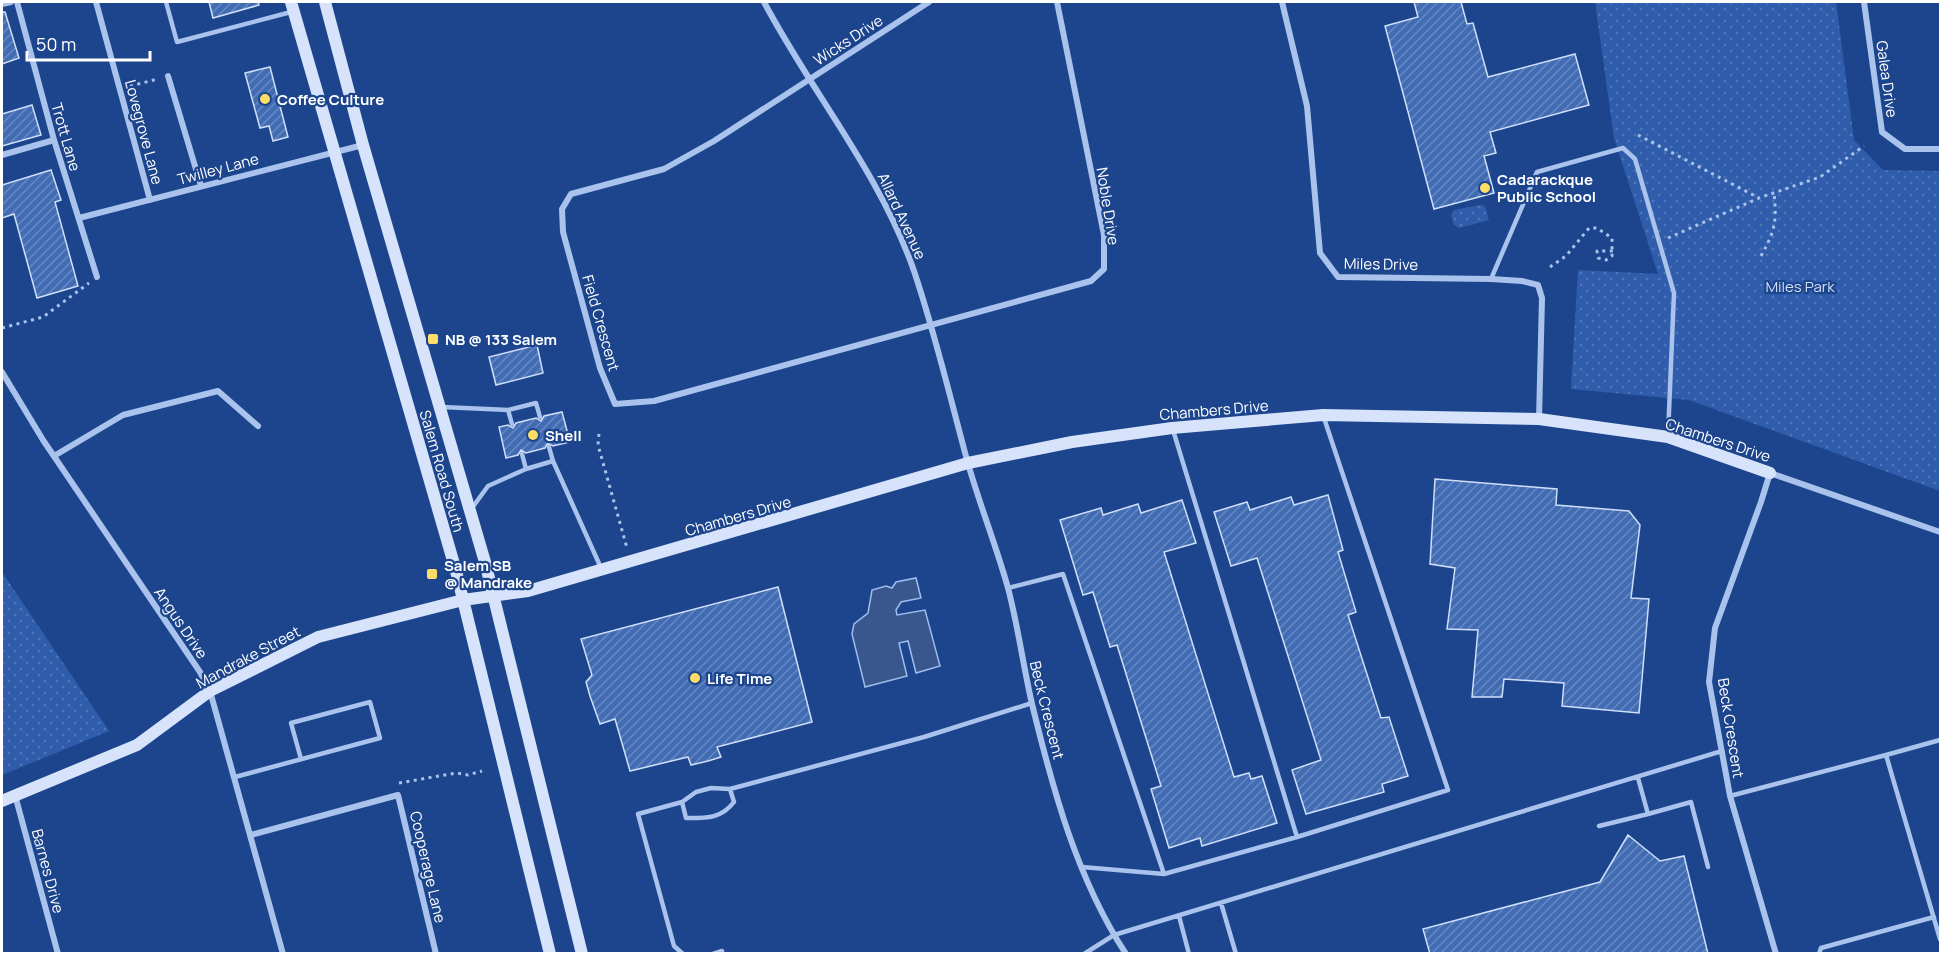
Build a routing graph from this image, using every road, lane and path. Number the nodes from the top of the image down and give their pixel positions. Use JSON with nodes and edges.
{"nodes":[{"id":1,"x":11,"y":2,"type":"edge"},
{"id":2,"x":17,"y":2,"type":"edge"},
{"id":3,"x":96,"y":2,"type":"edge"},
{"id":4,"x":166,"y":2,"type":"edge"},
{"id":5,"x":325,"y":2,"type":"edge"},
{"id":6,"x":764,"y":2,"type":"edge"},
{"id":7,"x":928,"y":2,"type":"edge"},
{"id":8,"x":1057,"y":2,"type":"edge"},
{"id":9,"x":1282,"y":2,"type":"edge"},
{"id":10,"x":1864,"y":2,"type":"edge"},
{"id":11,"x":2,"y":4,"type":"edge"},
{"id":12,"x":293,"y":6,"type":"edge"},
{"id":13,"x":168,"y":76,"type":"joint"},
{"id":14,"x":810,"y":79,"type":"junction"},
{"id":15,"x":120,"y":89,"type":"junction"},
{"id":16,"x":1638,"y":135,"type":"dead end"},
{"id":17,"x":54,"y":140,"type":"junction"},
{"id":18,"x":363,"y":145,"type":"junction"},
{"id":19,"x":1864,"y":146,"type":"dead end"},
{"id":20,"x":1941,"y":149,"type":"edge"},
{"id":21,"x":333,"y":153,"type":"junction"},
{"id":22,"x":2,"y":155,"type":"edge"},
{"id":23,"x":201,"y":186,"type":"junction"},
{"id":24,"x":1774,"y":193,"type":"junction"},
{"id":25,"x":1759,"y":198,"type":"junction"},
{"id":26,"x":150,"y":200,"type":"junction"},
{"id":27,"x":79,"y":219,"type":"junction"},
{"id":28,"x":1660,"y":240,"type":"junction"},
{"id":29,"x":1613,"y":251,"type":"junction"},
{"id":30,"x":1761,"y":256,"type":"dead end"},
{"id":31,"x":1550,"y":267,"type":"dead end"},
{"id":32,"x":97,"y":277,"type":"joint"},
{"id":33,"x":1491,"y":279,"type":"junction"},
{"id":34,"x":930,"y":323,"type":"junction"},
{"id":35,"x":2,"y":328,"type":"edge"},
{"id":36,"x":2,"y":372,"type":"edge"},
{"id":37,"x":440,"y":407,"type":"junction"},
{"id":38,"x":508,"y":410,"type":"junction"},
{"id":39,"x":1323,"y":415,"type":"junction"},
{"id":40,"x":540,"y":417,"type":"dead end"},
{"id":41,"x":1539,"y":419,"type":"junction"},
{"id":42,"x":512,"y":424,"type":"dead end"},
{"id":43,"x":258,"y":426,"type":"dead end"},
{"id":44,"x":1172,"y":428,"type":"junction"},
{"id":45,"x":599,"y":434,"type":"dead end"},
{"id":46,"x":1668,"y":437,"type":"junction"},
{"id":47,"x":549,"y":447,"type":"dead end"},
{"id":48,"x":522,"y":454,"type":"dead end"},
{"id":49,"x":54,"y":456,"type":"junction"},
{"id":50,"x":553,"y":461,"type":"junction"},
{"id":51,"x":968,"y":463,"type":"junction"},
{"id":52,"x":526,"y":469,"type":"junction"},
{"id":53,"x":1770,"y":473,"type":"junction"},
{"id":54,"x":470,"y":512,"type":"junction"},
{"id":55,"x":1941,"y":532,"type":"edge"},
{"id":56,"x":631,"y":562,"type":"junction"},
{"id":57,"x":602,"y":570,"type":"junction"},
{"id":58,"x":1008,"y":588,"type":"junction"},
{"id":59,"x":493,"y":595,"type":"junction"},
{"id":60,"x":463,"y":600,"type":"junction"},
{"id":61,"x":210,"y":691,"type":"junction"},
{"id":62,"x":1032,"y":703,"type":"junction"},
{"id":63,"x":1941,"y":740,"type":"edge"},
{"id":64,"x":1722,"y":751,"type":"junction"},
{"id":65,"x":1886,"y":755,"type":"junction"},
{"id":66,"x":301,"y":759,"type":"junction"},
{"id":67,"x":236,"y":777,"type":"junction"},
{"id":68,"x":1638,"y":778,"type":"junction"},
{"id":69,"x":730,"y":789,"type":"junction"},
{"id":70,"x":15,"y":795,"type":"junction"},
{"id":71,"x":1730,"y":796,"type":"junction"},
{"id":72,"x":2,"y":801,"type":"edge"},
{"id":73,"x":682,"y":802,"type":"junction"},
{"id":74,"x":1648,"y":814,"type":"junction"},
{"id":75,"x":1599,"y":826,"type":"dead end"},
{"id":76,"x":251,"y":835,"type":"junction"},
{"id":77,"x":1297,"y":837,"type":"junction"},
{"id":78,"x":1082,"y":867,"type":"junction"},
{"id":79,"x":1708,"y":867,"type":"dead end"},
{"id":80,"x":1164,"y":874,"type":"junction"},
{"id":81,"x":1221,"y":903,"type":"junction"},
{"id":82,"x":1179,"y":916,"type":"junction"},
{"id":83,"x":1934,"y":917,"type":"junction"},
{"id":84,"x":1114,"y":935,"type":"junction"},
{"id":85,"x":1941,"y":939,"type":"edge"},
{"id":86,"x":58,"y":954,"type":"edge"},
{"id":87,"x":283,"y":954,"type":"edge"},
{"id":88,"x":436,"y":954,"type":"edge"},
{"id":89,"x":550,"y":954,"type":"edge"},
{"id":90,"x":582,"y":954,"type":"edge"},
{"id":91,"x":683,"y":954,"type":"edge"},
{"id":92,"x":713,"y":954,"type":"edge"},
{"id":93,"x":722,"y":954,"type":"edge"},
{"id":94,"x":1084,"y":954,"type":"edge"},
{"id":95,"x":1126,"y":954,"type":"edge"},
{"id":96,"x":1189,"y":954,"type":"edge"},
{"id":97,"x":1236,"y":954,"type":"edge"},
{"id":98,"x":1776,"y":954,"type":"edge"},
{"id":99,"x":1819,"y":954,"type":"edge"}],
"edges":[{"from":1,"to":11,"type":"street"},
{"from":2,"to":17,"type":"street","name":"Trott Lane"},
{"from":3,"to":15,"type":"street","name":"Lovegrove Lane"},
{"from":4,"to":12,"type":"lane"},
{"from":5,"to":18,"type":"main road","name":"Salem Road South"},
{"from":6,"to":14,"type":"street","name":"Allard Avenue"},
{"from":7,"to":14,"type":"street","name":"Wicks Drive"},
{"from":8,"to":34,"type":"street","name":"Noble Drive"},
{"from":9,"to":33,"type":"street","name":"Miles Drive"},
{"from":10,"to":20,"type":"street","name":"Galea Drive"},
{"from":12,"to":21,"type":"main road","name":"Salem Road South"},
{"from":13,"to":15,"type":"path"},
{"from":13,"to":23,"type":"street"},
{"from":14,"to":34,"type":"street","name":"Allard Avenue"},
{"from":14,"to":34,"type":"street","name":"Field Crescent"},
{"from":15,"to":26,"type":"street","name":"Lovegrove Lane"},
{"from":16,"to":25,"type":"path"},
{"from":17,"to":22,"type":"street"},
{"from":17,"to":27,"type":"street","name":"Trott Lane"},
{"from":18,"to":21,"type":"street","name":"Twilley Lane"},
{"from":18,"to":37,"type":"main road","name":"Salem Road South"},
{"from":19,"to":24,"type":"path"},
{"from":21,"to":23,"type":"street","name":"Twilley Lane"},
{"from":21,"to":60,"type":"main road","name":"Salem Road South"},
{"from":23,"to":26,"type":"street","name":"Twilley Lane"},
{"from":24,"to":25,"type":"path"},
{"from":24,"to":30,"type":"path"},
{"from":25,"to":28,"type":"path"},
{"from":26,"to":27,"type":"street","name":"Twilley Lane"},
{"from":27,"to":32,"type":"street","name":"Trott Lane"},
{"from":28,"to":33,"type":"lane"},
{"from":28,"to":46,"type":"lane"},
{"from":29,"to":29,"type":"path"},
{"from":29,"to":31,"type":"path"},
{"from":32,"to":35,"type":"path"},
{"from":33,"to":41,"type":"street","name":"Miles Drive"},
{"from":34,"to":51,"type":"street","name":"Allard Avenue"},
{"from":36,"to":49,"type":"street","name":"Angus Drive"},
{"from":37,"to":38,"type":"lane"},
{"from":37,"to":54,"type":"main road","name":"Salem Road South"},
{"from":38,"to":40,"type":"lane"},
{"from":38,"to":42,"type":"lane"},
{"from":39,"to":41,"type":"main road","name":"Chambers Drive"},
{"from":39,"to":44,"type":"main road","name":"Chambers Drive"},
{"from":39,"to":77,"type":"lane"},
{"from":41,"to":46,"type":"main road","name":"Chambers Drive"},
{"from":43,"to":49,"type":"street"},
{"from":44,"to":51,"type":"main road","name":"Chambers Drive"},
{"from":44,"to":77,"type":"lane"},
{"from":45,"to":56,"type":"path"},
{"from":46,"to":53,"type":"main road","name":"Chambers Drive"},
{"from":47,"to":50,"type":"lane"},
{"from":48,"to":52,"type":"lane"},
{"from":49,"to":61,"type":"street","name":"Angus Drive"},
{"from":50,"to":52,"type":"lane"},
{"from":50,"to":57,"type":"lane"},
{"from":51,"to":56,"type":"main road","name":"Chambers Drive"},
{"from":51,"to":58,"type":"street","name":"Beck Crescent"},
{"from":52,"to":54,"type":"lane"},
{"from":53,"to":55,"type":"street","name":"Chambers Drive"},
{"from":53,"to":64,"type":"street","name":"Beck Crescent"},
{"from":54,"to":59,"type":"main road","name":"Salem Road South"},
{"from":56,"to":57,"type":"main road","name":"Chambers Drive"},
{"from":57,"to":59,"type":"main road","name":"Chambers Drive"},
{"from":58,"to":62,"type":"street","name":"Beck Crescent"},
{"from":58,"to":80,"type":"lane"},
{"from":59,"to":60,"type":"main road","name":"Mandrake Street"},
{"from":59,"to":90,"type":"main road","name":"Salem Road South"},
{"from":60,"to":61,"type":"main road","name":"Mandrake Street"},
{"from":60,"to":89,"type":"main road","name":"Salem Road South"},
{"from":61,"to":67,"type":"street","name":"Angus Drive"},
{"from":61,"to":70,"type":"main road","name":"Mandrake Street"},
{"from":62,"to":69,"type":"lane"},
{"from":62,"to":78,"type":"street","name":"Beck Crescent"},
{"from":63,"to":65,"type":"lane"},
{"from":64,"to":68,"type":"lane"},
{"from":64,"to":71,"type":"street","name":"Beck Crescent"},
{"from":65,"to":71,"type":"lane"},
{"from":65,"to":83,"type":"lane"},
{"from":66,"to":66,"type":"lane"},
{"from":66,"to":67,"type":"lane"},
{"from":67,"to":76,"type":"street","name":"Angus Drive"},
{"from":68,"to":74,"type":"lane"},
{"from":68,"to":81,"type":"lane"},
{"from":69,"to":73,"type":"lane"},
{"from":69,"to":73,"type":"lane"},
{"from":70,"to":72,"type":"main road","name":"Mandrake Street"},
{"from":70,"to":86,"type":"street","name":"Barnes Drive"},
{"from":71,"to":98,"type":"street","name":"Beck Crescent"},
{"from":73,"to":91,"type":"lane"},
{"from":74,"to":75,"type":"lane"},
{"from":74,"to":79,"type":"lane"},
{"from":76,"to":87,"type":"street","name":"Angus Drive"},
{"from":76,"to":88,"type":"street","name":"Cooperage Lane"},
{"from":77,"to":80,"type":"lane"},
{"from":78,"to":80,"type":"lane"},
{"from":78,"to":84,"type":"street","name":"Beck Crescent"},
{"from":81,"to":82,"type":"lane"},
{"from":81,"to":97,"type":"lane"},
{"from":82,"to":84,"type":"lane"},
{"from":82,"to":96,"type":"lane"},
{"from":83,"to":85,"type":"lane"},
{"from":83,"to":99,"type":"lane"},
{"from":84,"to":94,"type":"lane"},
{"from":84,"to":95,"type":"street","name":"Beck Crescent"},
{"from":92,"to":93,"type":"lane"}]}
